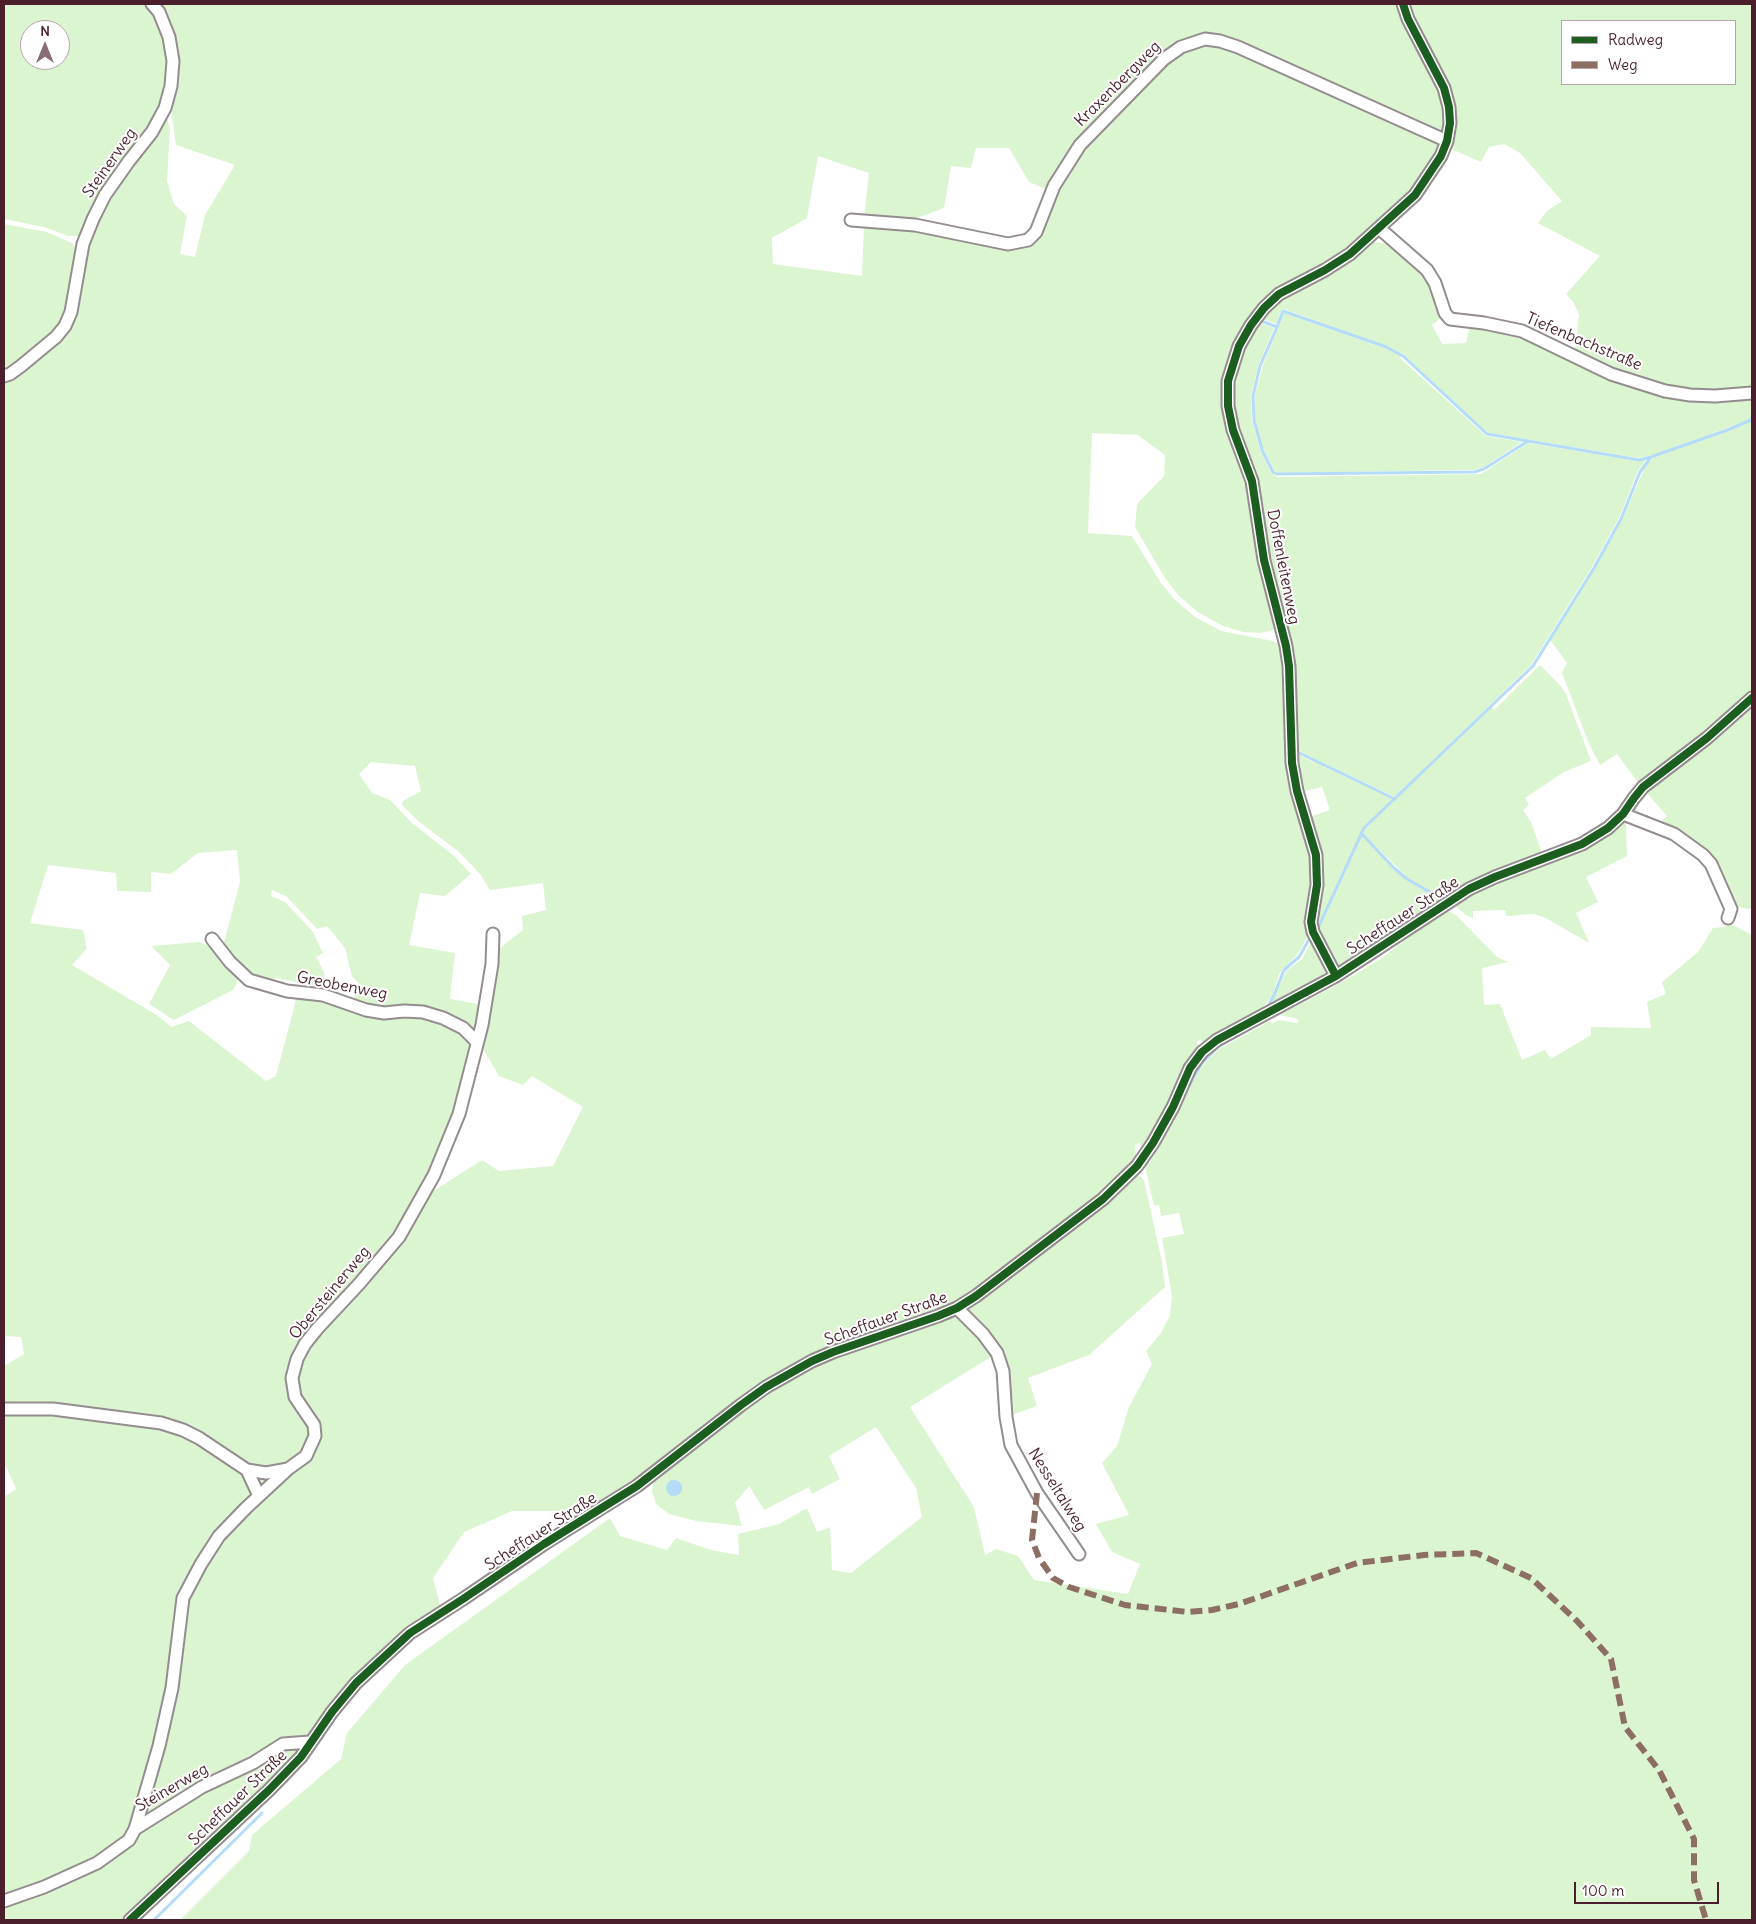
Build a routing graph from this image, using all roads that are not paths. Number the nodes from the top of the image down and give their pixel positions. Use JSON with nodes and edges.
{"nodes":[{"id":1,"x":152,"y":4,"type":"edge"},
{"id":2,"x":1403,"y":4,"type":"edge"},
{"id":3,"x":1447,"y":141,"type":"junction"},
{"id":4,"x":851,"y":220,"type":"dead end"},
{"id":5,"x":1379,"y":228,"type":"junction"},
{"id":6,"x":4,"y":376,"type":"edge"},
{"id":7,"x":1752,"y":393,"type":"edge"},
{"id":8,"x":1752,"y":698,"type":"edge"},
{"id":9,"x":1623,"y":814,"type":"junction"},
{"id":10,"x":1728,"y":918,"type":"dead end"},
{"id":11,"x":493,"y":934,"type":"dead end"},
{"id":12,"x":212,"y":939,"type":"dead end"},
{"id":13,"x":1336,"y":976,"type":"junction"},
{"id":14,"x":477,"y":1042,"type":"junction"},
{"id":15,"x":957,"y":1308,"type":"junction"},
{"id":16,"x":4,"y":1409,"type":"edge"},
{"id":17,"x":288,"y":1469,"type":"junction"},
{"id":18,"x":247,"y":1470,"type":"junction"},
{"id":19,"x":259,"y":1496,"type":"junction"},
{"id":20,"x":1079,"y":1554,"type":"dead end"},
{"id":21,"x":310,"y":1742,"type":"junction"},
{"id":22,"x":135,"y":1829,"type":"junction"},
{"id":23,"x":4,"y":1901,"type":"edge"},
{"id":24,"x":130,"y":1920,"type":"edge"}],
"edges":[{"from":1,"to":6,"type":"street","name":"Steinerweg"},
{"from":2,"to":3,"type":"street"},
{"from":3,"to":4,"type":"street","name":"Kraxenbergweg"},
{"from":3,"to":5,"type":"street"},
{"from":5,"to":7,"type":"street","name":"Tiefenbachstraße"},
{"from":5,"to":13,"type":"street","name":"Doffenleitenweg"},
{"from":8,"to":9,"type":"street","name":"Scheffauer Straße"},
{"from":9,"to":10,"type":"street"},
{"from":9,"to":13,"type":"street","name":"Scheffauer Straße"},
{"from":11,"to":14,"type":"street","name":"Obersteinerweg"},
{"from":12,"to":14,"type":"street","name":"Greobenweg"},
{"from":13,"to":15,"type":"street","name":"Scheffauer Straße"},
{"from":14,"to":17,"type":"street","name":"Obersteinerweg"},
{"from":15,"to":20,"type":"street","name":"Nesseltalweg"},
{"from":15,"to":21,"type":"street","name":"Scheffauer Straße"},
{"from":16,"to":18,"type":"street"},
{"from":17,"to":18,"type":"street"},
{"from":17,"to":19,"type":"street","name":"Obersteinerweg"},
{"from":18,"to":19,"type":"street"},
{"from":19,"to":22,"type":"street","name":"Obersteinerweg"},
{"from":21,"to":22,"type":"street","name":"Steinerweg"},
{"from":21,"to":24,"type":"street","name":"Scheffauer Straße"},
{"from":22,"to":23,"type":"street","name":"Steinerweg"}]}
